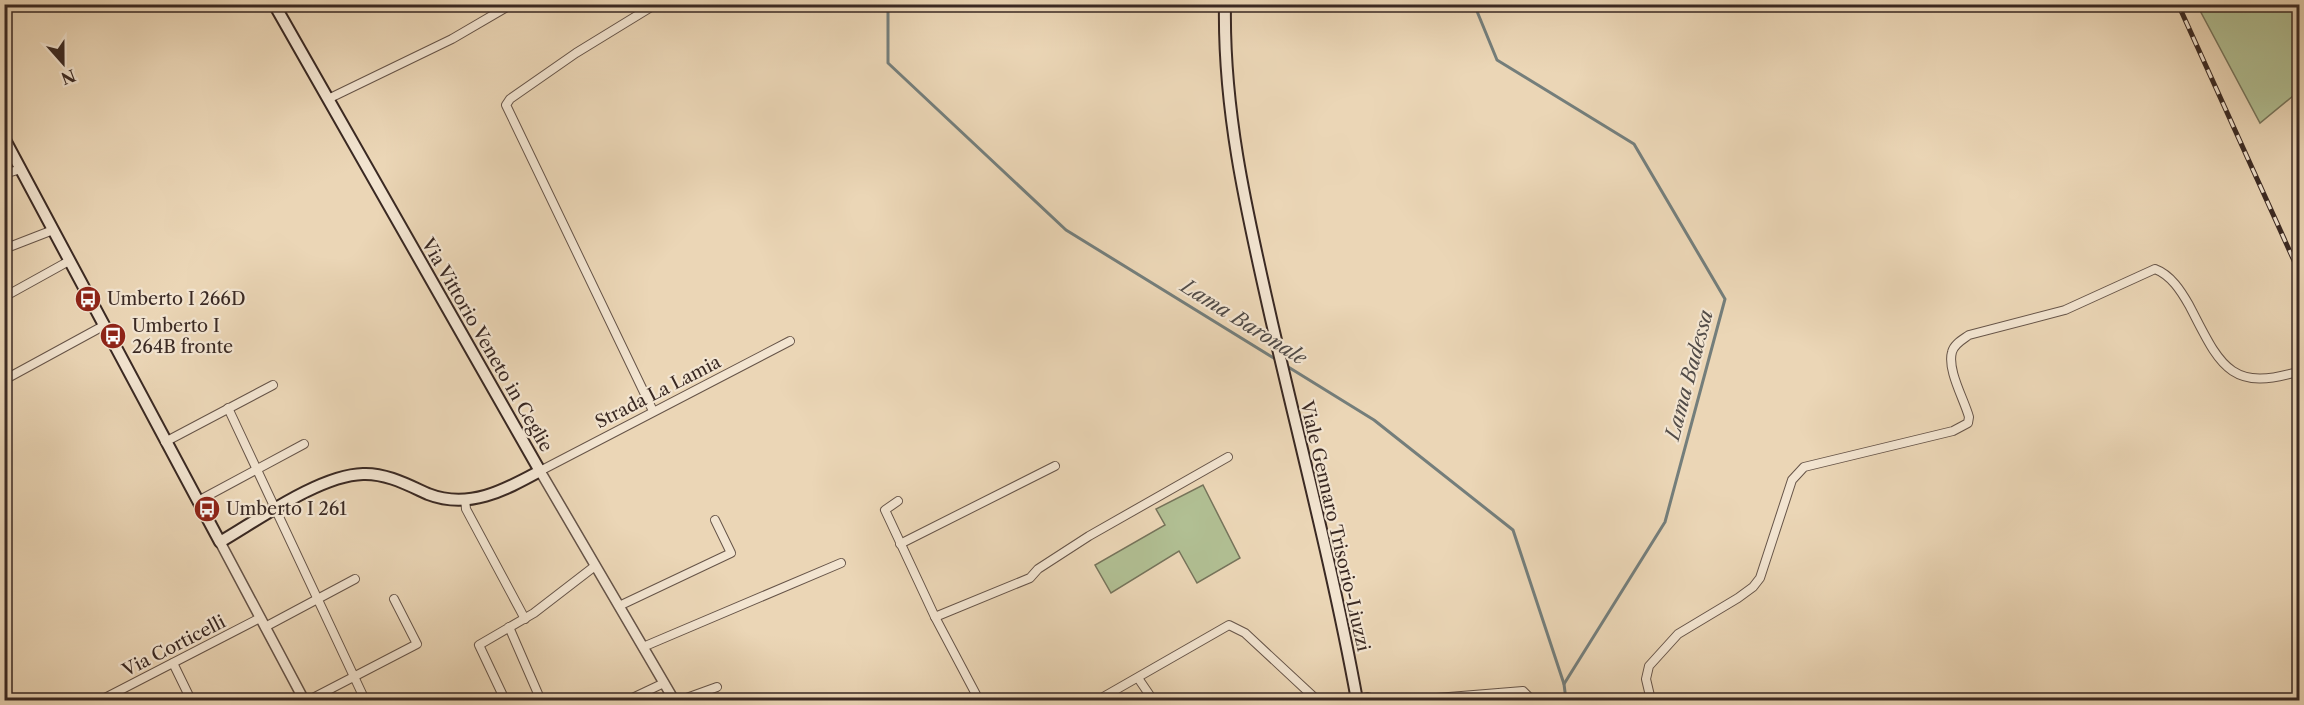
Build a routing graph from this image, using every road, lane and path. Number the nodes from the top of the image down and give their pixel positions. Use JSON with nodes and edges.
{"nodes":[{"id":1,"x":274,"y":4,"type":"edge"},
{"id":2,"x":512,"y":4,"type":"edge"},
{"id":3,"x":656,"y":4,"type":"edge"},
{"id":4,"x":1225,"y":4,"type":"edge"},
{"id":5,"x":328,"y":99,"type":"junction"},
{"id":6,"x":4,"y":138,"type":"edge"},
{"id":7,"x":21,"y":169,"type":"junction"},
{"id":8,"x":4,"y":174,"type":"edge"},
{"id":9,"x":52,"y":230,"type":"junction"},
{"id":10,"x":4,"y":249,"type":"edge"},
{"id":11,"x":69,"y":261,"type":"junction"},
{"id":12,"x":4,"y":297,"type":"edge"},
{"id":13,"x":105,"y":325,"type":"junction"},
{"id":14,"x":790,"y":341,"type":"dead end"},
{"id":15,"x":2300,"y":371,"type":"edge"},
{"id":16,"x":4,"y":380,"type":"edge"},
{"id":17,"x":273,"y":385,"type":"dead end"},
{"id":18,"x":228,"y":408,"type":"junction"},
{"id":19,"x":653,"y":411,"type":"junction"},
{"id":20,"x":165,"y":442,"type":"junction"},
{"id":21,"x":304,"y":444,"type":"dead end"},
{"id":22,"x":1228,"y":457,"type":"dead end"},
{"id":23,"x":1055,"y":466,"type":"dead end"},
{"id":24,"x":256,"y":470,"type":"junction"},
{"id":25,"x":540,"y":471,"type":"junction"},
{"id":26,"x":465,"y":499,"type":"junction"},
{"id":27,"x":198,"y":501,"type":"junction"},
{"id":28,"x":898,"y":501,"type":"dead end"},
{"id":29,"x":275,"y":510,"type":"junction"},
{"id":30,"x":715,"y":520,"type":"dead end"},
{"id":31,"x":220,"y":542,"type":"junction"},
{"id":32,"x":900,"y":544,"type":"junction"},
{"id":33,"x":841,"y":563,"type":"dead end"},
{"id":34,"x":596,"y":566,"type":"junction"},
{"id":35,"x":356,"y":579,"type":"dead end"},
{"id":36,"x":317,"y":599,"type":"junction"},
{"id":37,"x":394,"y":599,"type":"dead end"},
{"id":38,"x":619,"y":606,"type":"junction"},
{"id":39,"x":935,"y":617,"type":"junction"},
{"id":40,"x":525,"y":619,"type":"junction"},
{"id":41,"x":263,"y":623,"type":"junction"},
{"id":42,"x":509,"y":627,"type":"junction"},
{"id":43,"x":643,"y":647,"type":"junction"},
{"id":44,"x":173,"y":663,"type":"junction"},
{"id":45,"x":354,"y":677,"type":"junction"},
{"id":46,"x":1138,"y":678,"type":"junction"},
{"id":47,"x":664,"y":683,"type":"junction"},
{"id":48,"x":717,"y":687,"type":"dead end"},
{"id":49,"x":539,"y":696,"type":"dead end"},
{"id":50,"x":101,"y":700,"type":"edge"},
{"id":51,"x":191,"y":700,"type":"edge"},
{"id":52,"x":306,"y":700,"type":"edge"},
{"id":53,"x":365,"y":700,"type":"edge"},
{"id":54,"x":505,"y":700,"type":"edge"},
{"id":55,"x":628,"y":700,"type":"edge"},
{"id":56,"x":674,"y":700,"type":"edge"},
{"id":57,"x":681,"y":700,"type":"edge"},
{"id":58,"x":979,"y":700,"type":"edge"},
{"id":59,"x":1098,"y":700,"type":"edge"},
{"id":60,"x":1153,"y":700,"type":"edge"},
{"id":61,"x":1317,"y":700,"type":"edge"},
{"id":62,"x":1352,"y":700,"type":"edge"},
{"id":63,"x":1357,"y":700,"type":"edge"},
{"id":64,"x":1375,"y":700,"type":"edge"},
{"id":65,"x":1412,"y":700,"type":"edge"},
{"id":66,"x":1532,"y":700,"type":"edge"},
{"id":67,"x":1651,"y":700,"type":"edge"}],
"edges":[{"from":1,"to":5,"type":"main road","name":"Via Vittorio Veneto in Ceglie"},
{"from":2,"to":5,"type":"street"},
{"from":3,"to":19,"type":"street"},
{"from":4,"to":63,"type":"main road","name":"Viale Gennaro Trisorio-Liuzzi"},
{"from":5,"to":25,"type":"main road","name":"Via Vittorio Veneto in Ceglie"},
{"from":6,"to":7,"type":"main road"},
{"from":7,"to":8,"type":"street"},
{"from":7,"to":9,"type":"main road"},
{"from":9,"to":10,"type":"street"},
{"from":9,"to":11,"type":"main road"},
{"from":11,"to":12,"type":"street"},
{"from":11,"to":13,"type":"main road"},
{"from":13,"to":16,"type":"street"},
{"from":13,"to":20,"type":"main road"},
{"from":14,"to":19,"type":"street","name":"Strada La Lamia"},
{"from":15,"to":67,"type":"street"},
{"from":17,"to":18,"type":"street"},
{"from":18,"to":20,"type":"street"},
{"from":18,"to":24,"type":"street"},
{"from":19,"to":25,"type":"street","name":"Strada La Lamia"},
{"from":20,"to":27,"type":"main road"},
{"from":21,"to":24,"type":"street"},
{"from":22,"to":39,"type":"street"},
{"from":23,"to":32,"type":"street"},
{"from":24,"to":27,"type":"street"},
{"from":24,"to":29,"type":"street"},
{"from":25,"to":26,"type":"main road"},
{"from":25,"to":34,"type":"street","name":"Via Vittorio Veneto in Ceglie"},
{"from":26,"to":29,"type":"main road"},
{"from":26,"to":40,"type":"street"},
{"from":27,"to":31,"type":"main road"},
{"from":28,"to":32,"type":"street"},
{"from":29,"to":31,"type":"main road"},
{"from":29,"to":36,"type":"street"},
{"from":30,"to":38,"type":"street"},
{"from":31,"to":41,"type":"street"},
{"from":32,"to":39,"type":"street"},
{"from":33,"to":43,"type":"street"},
{"from":34,"to":38,"type":"street","name":"Via Vittorio Veneto in Ceglie"},
{"from":34,"to":40,"type":"street"},
{"from":35,"to":36,"type":"street","name":"Via Corticelli"},
{"from":36,"to":41,"type":"street","name":"Via Corticelli"},
{"from":36,"to":45,"type":"street"},
{"from":37,"to":45,"type":"street"},
{"from":38,"to":43,"type":"street","name":"Via Vittorio Veneto in Ceglie"},
{"from":39,"to":58,"type":"street"},
{"from":40,"to":42,"type":"street"},
{"from":41,"to":44,"type":"street","name":"Via Corticelli"},
{"from":41,"to":52,"type":"street"},
{"from":42,"to":49,"type":"street"},
{"from":42,"to":54,"type":"street"},
{"from":43,"to":47,"type":"street","name":"Via Vittorio Veneto in Ceglie"},
{"from":44,"to":50,"type":"street","name":"Via Corticelli"},
{"from":44,"to":51,"type":"street"},
{"from":45,"to":52,"type":"street"},
{"from":45,"to":53,"type":"street"},
{"from":46,"to":59,"type":"street"},
{"from":46,"to":60,"type":"street"},
{"from":46,"to":61,"type":"street"},
{"from":47,"to":55,"type":"street"},
{"from":47,"to":56,"type":"street","name":"Via Vittorio Veneto in Ceglie"},
{"from":48,"to":57,"type":"street"},
{"from":62,"to":63,"type":"street"},
{"from":63,"to":64,"type":"street"},
{"from":65,"to":66,"type":"street"}]}
